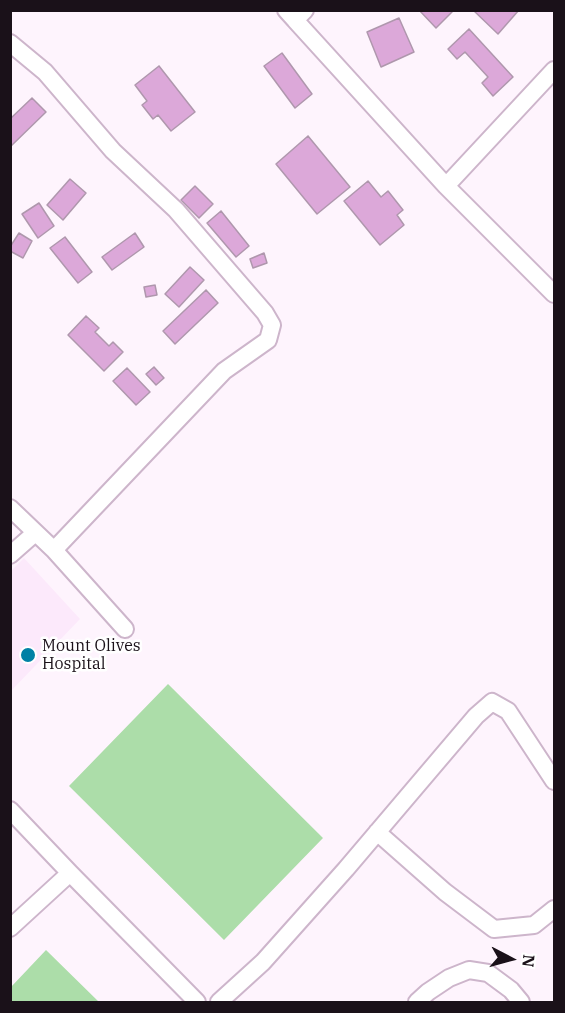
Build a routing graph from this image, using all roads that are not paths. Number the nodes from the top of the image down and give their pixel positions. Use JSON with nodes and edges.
{"nodes":[{"id":1,"x":295,"y":14,"type":"edge"},
{"id":2,"x":10,"y":43,"type":"edge"},
{"id":3,"x":555,"y":70,"type":"edge"},
{"id":4,"x":446,"y":186,"type":"junction"},
{"id":5,"x":555,"y":294,"type":"edge"},
{"id":6,"x":10,"y":508,"type":"edge"},
{"id":7,"x":35,"y":533,"type":"junction"},
{"id":8,"x":54,"y":550,"type":"junction"},
{"id":9,"x":10,"y":555,"type":"edge"},
{"id":10,"x":125,"y":629,"type":"dead end"},
{"id":11,"x":555,"y":781,"type":"edge"},
{"id":12,"x":10,"y":810,"type":"edge"},
{"id":13,"x":377,"y":832,"type":"junction"},
{"id":14,"x":70,"y":873,"type":"junction"},
{"id":15,"x":555,"y":909,"type":"edge"},
{"id":16,"x":10,"y":928,"type":"edge"},
{"id":17,"x":197,"y":1002,"type":"edge"},
{"id":18,"x":219,"y":1002,"type":"edge"},
{"id":19,"x":417,"y":1002,"type":"edge"},
{"id":20,"x":521,"y":1002,"type":"edge"}],
"edges":[{"from":1,"to":4,"type":"street"},
{"from":2,"to":8,"type":"street"},
{"from":3,"to":4,"type":"street"},
{"from":4,"to":5,"type":"street"},
{"from":6,"to":7,"type":"street"},
{"from":7,"to":8,"type":"street"},
{"from":7,"to":9,"type":"street"},
{"from":8,"to":10,"type":"street"},
{"from":11,"to":13,"type":"street"},
{"from":12,"to":14,"type":"street"},
{"from":13,"to":15,"type":"street"},
{"from":13,"to":18,"type":"street"},
{"from":14,"to":16,"type":"street"},
{"from":14,"to":17,"type":"street"},
{"from":19,"to":20,"type":"street"}]}
